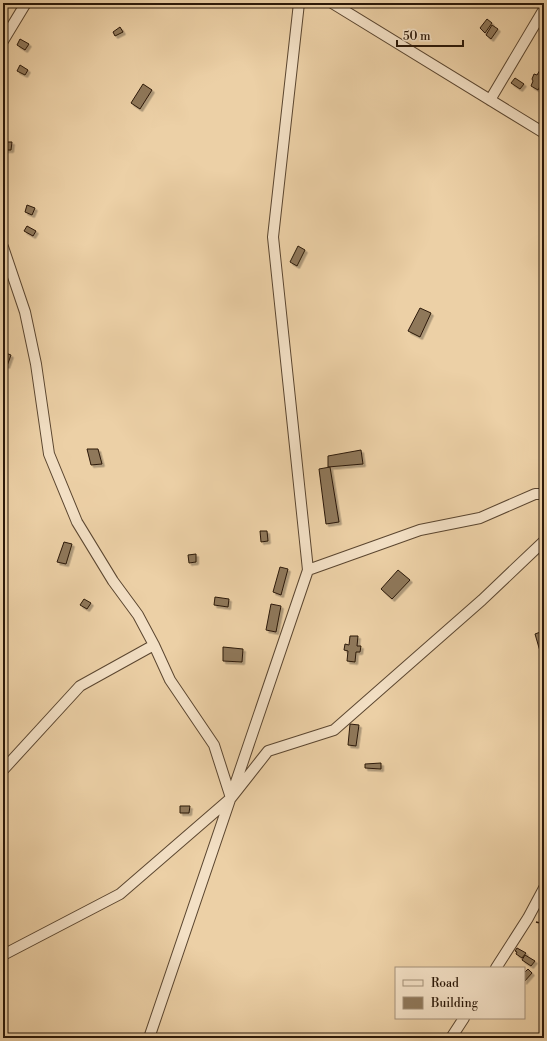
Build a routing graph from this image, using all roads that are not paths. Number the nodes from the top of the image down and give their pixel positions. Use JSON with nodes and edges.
{"nodes":[{"id":1,"x":26,"y":3,"type":"edge"},
{"id":2,"x":299,"y":3,"type":"edge"},
{"id":3,"x":332,"y":3,"type":"edge"},
{"id":4,"x":544,"y":9,"type":"edge"},
{"id":5,"x":3,"y":41,"type":"edge"},
{"id":6,"x":490,"y":100,"type":"junction"},
{"id":7,"x":544,"y":133,"type":"edge"},
{"id":8,"x":3,"y":247,"type":"edge"},
{"id":9,"x":544,"y":494,"type":"edge"},
{"id":10,"x":544,"y":541,"type":"edge"},
{"id":11,"x":308,"y":570,"type":"junction"},
{"id":12,"x":154,"y":645,"type":"junction"},
{"id":13,"x":3,"y":770,"type":"edge"},
{"id":14,"x":231,"y":798,"type":"junction"},
{"id":15,"x":544,"y":888,"type":"edge"},
{"id":16,"x":3,"y":955,"type":"edge"},
{"id":17,"x":497,"y":967,"type":"edge"},
{"id":18,"x":463,"y":1019,"type":"edge"},
{"id":19,"x":150,"y":1038,"type":"edge"},
{"id":20,"x":451,"y":1038,"type":"edge"}],
"edges":[{"from":1,"to":5,"type":"street"},
{"from":2,"to":11,"type":"street"},
{"from":3,"to":6,"type":"street"},
{"from":4,"to":6,"type":"street"},
{"from":6,"to":7,"type":"street"},
{"from":8,"to":12,"type":"street"},
{"from":9,"to":11,"type":"street"},
{"from":10,"to":14,"type":"street"},
{"from":11,"to":14,"type":"street"},
{"from":12,"to":13,"type":"street"},
{"from":12,"to":14,"type":"street"},
{"from":14,"to":16,"type":"street"},
{"from":14,"to":19,"type":"street"},
{"from":15,"to":17,"type":"street"},
{"from":18,"to":20,"type":"street"}]}
